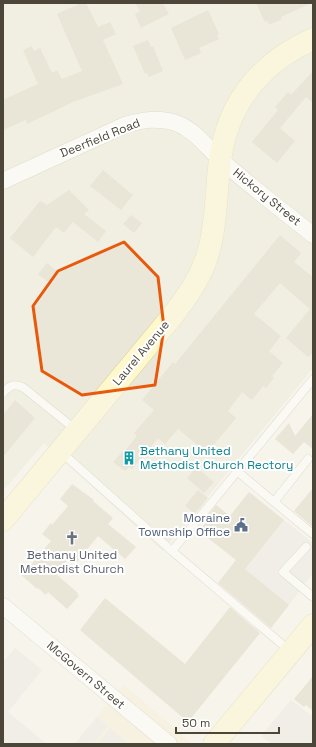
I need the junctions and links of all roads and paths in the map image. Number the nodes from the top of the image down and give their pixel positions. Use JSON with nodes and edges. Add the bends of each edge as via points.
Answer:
{"nodes":[{"id":1,"x":313,"y":39,"type":"edge"},
{"id":2,"x":220,"y":160,"type":"junction"},
{"id":3,"x":3,"y":181,"type":"edge"},
{"id":4,"x":313,"y":235,"type":"edge"},
{"id":5,"x":313,"y":380,"type":"edge"},
{"id":6,"x":3,"y":393,"type":"edge"},
{"id":7,"x":76,"y":430,"type":"junction"},
{"id":8,"x":60,"y":451,"type":"junction"},
{"id":9,"x":308,"y":459,"type":"dead end"},
{"id":10,"x":237,"y":471,"type":"junction"},
{"id":11,"x":274,"y":502,"type":"junction"},
{"id":12,"x":3,"y":520,"type":"edge"},
{"id":13,"x":313,"y":534,"type":"edge"},
{"id":14,"x":306,"y":547,"type":"dead end"},
{"id":15,"x":172,"y":551,"type":"junction"},
{"id":16,"x":313,"y":597,"type":"edge"},
{"id":17,"x":3,"y":606,"type":"edge"},
{"id":18,"x":313,"y":625,"type":"edge"},
{"id":19,"x":291,"y":651,"type":"junction"},
{"id":20,"x":169,"y":744,"type":"edge"},
{"id":21,"x":214,"y":744,"type":"edge"}],
"edges":[{"from":1,"to":2,"type":"street","via":[[275,61],[249,87],[232,115]]},
{"from":2,"to":3,"type":"street","name":"Deerfield Road","via":[[195,134],[176,123],[156,119],[141,120]]},
{"from":2,"to":4,"type":"street","name":"Hickory Street"},
{"from":2,"to":7,"type":"street","name":"Laurel Avenue","via":[[214,227],[209,251],[191,292]]},
{"from":5,"to":10,"type":"lane"},
{"from":6,"to":7,"type":"lane","via":[[9,386],[24,388]]},
{"from":7,"to":8,"type":"street","name":"Laurel Avenue"},
{"from":8,"to":12,"type":"street","name":"Laurel Avenue"},
{"from":8,"to":15,"type":"lane"},
{"from":9,"to":11,"type":"lane"},
{"from":10,"to":11,"type":"lane"},
{"from":10,"to":15,"type":"lane"},
{"from":11,"to":13,"type":"lane"},
{"from":14,"to":16,"type":"lane","via":[[283,572]]},
{"from":15,"to":19,"type":"lane"},
{"from":17,"to":20,"type":"street","name":"McGovern Street"},
{"from":18,"to":19,"type":"street"},
{"from":19,"to":21,"type":"street"}]}
